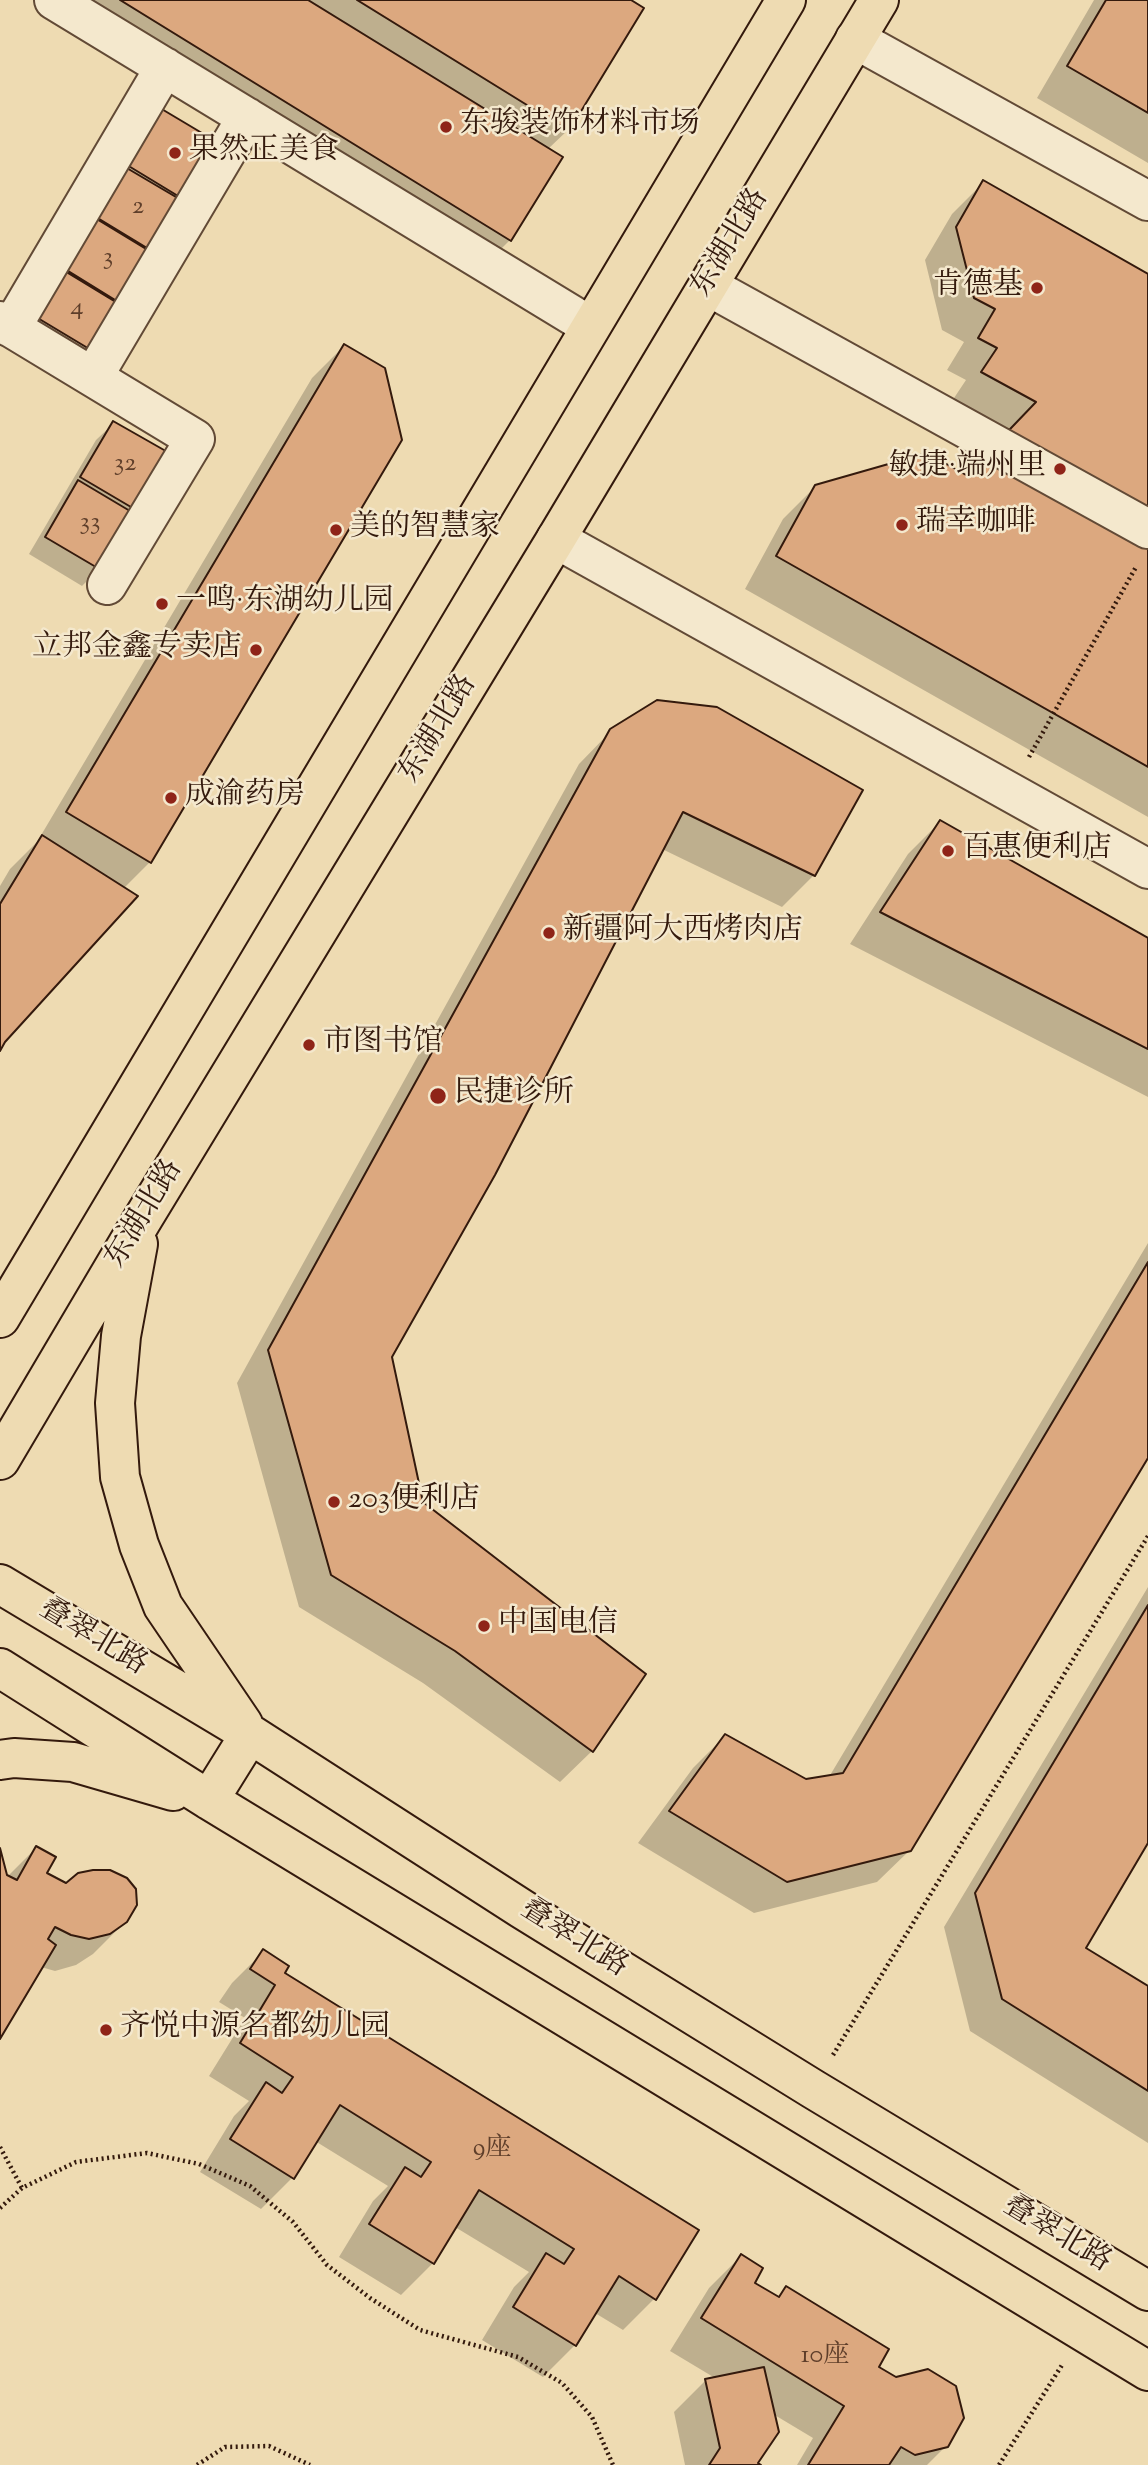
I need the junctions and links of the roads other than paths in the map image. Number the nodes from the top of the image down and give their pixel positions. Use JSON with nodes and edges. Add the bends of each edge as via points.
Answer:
{"nodes":[{"id":1,"x":54,"y":0,"type":"edge"},
{"id":2,"x":786,"y":0,"type":"edge"},
{"id":3,"x":879,"y":0,"type":"edge"},
{"id":4,"x":855,"y":38,"type":"junction"},
{"id":5,"x":165,"y":67,"type":"junction"},
{"id":6,"x":247,"y":117,"type":"junction"},
{"id":7,"x":1148,"y":201,"type":"edge"},
{"id":8,"x":708,"y":286,"type":"junction"},
{"id":9,"x":6,"y":325,"type":"edge"},
{"id":10,"x":590,"y":326,"type":"junction"},
{"id":11,"x":93,"y":377,"type":"junction"},
{"id":12,"x":556,"y":539,"type":"junction"},
{"id":13,"x":1145,"y":543,"type":"edge"},
{"id":14,"x":107,"y":585,"type":"dead end"},
{"id":15,"x":1148,"y":869,"type":"edge"},
{"id":16,"x":142,"y":1220,"type":"junction"},
{"id":17,"x":0,"y":1318,"type":"edge"},
{"id":18,"x":0,"y":1460,"type":"edge"},
{"id":19,"x":0,"y":1584,"type":"edge"},
{"id":20,"x":0,"y":1668,"type":"edge"},
{"id":21,"x":250,"y":1734,"type":"junction"},
{"id":22,"x":0,"y":1760,"type":"edge"},
{"id":23,"x":209,"y":1800,"type":"junction"},
{"id":24,"x":1148,"y":2291,"type":"edge"},
{"id":25,"x":1148,"y":2371,"type":"edge"}],
"edges":[{"from":1,"to":5,"type":"street"},
{"from":2,"to":10,"type":"main road"},
{"from":3,"to":4,"type":"main road","name":"东湖北路"},
{"from":4,"to":7,"type":"street"},
{"from":4,"to":8,"type":"main road","name":"东湖北路"},
{"from":5,"to":6,"type":"street"},
{"from":5,"to":9,"type":"street"},
{"from":6,"to":10,"type":"street"},
{"from":6,"to":11,"type":"street"},
{"from":8,"to":12,"type":"main road","name":"东湖北路"},
{"from":8,"to":13,"type":"street"},
{"from":9,"to":11,"type":"street"},
{"from":10,"to":17,"type":"main road"},
{"from":11,"to":14,"type":"street","via":[[195,439]]},
{"from":12,"to":15,"type":"street"},
{"from":12,"to":16,"type":"main road","name":"东湖北路"},
{"from":16,"to":18,"type":"main road","name":"东湖北路"},
{"from":16,"to":21,"type":"main road","via":[[121,1336],[115,1403],[120,1477],[163,1606]]},
{"from":19,"to":21,"type":"main road","name":"叠翠北路"},
{"from":20,"to":23,"type":"main road"},
{"from":21,"to":23,"type":"main road"},
{"from":21,"to":24,"type":"main road","name":"叠翠北路","via":[[522,1909]]},
{"from":22,"to":23,"type":"main road","via":[[73,1762]]},
{"from":23,"to":25,"type":"main road"}]}
